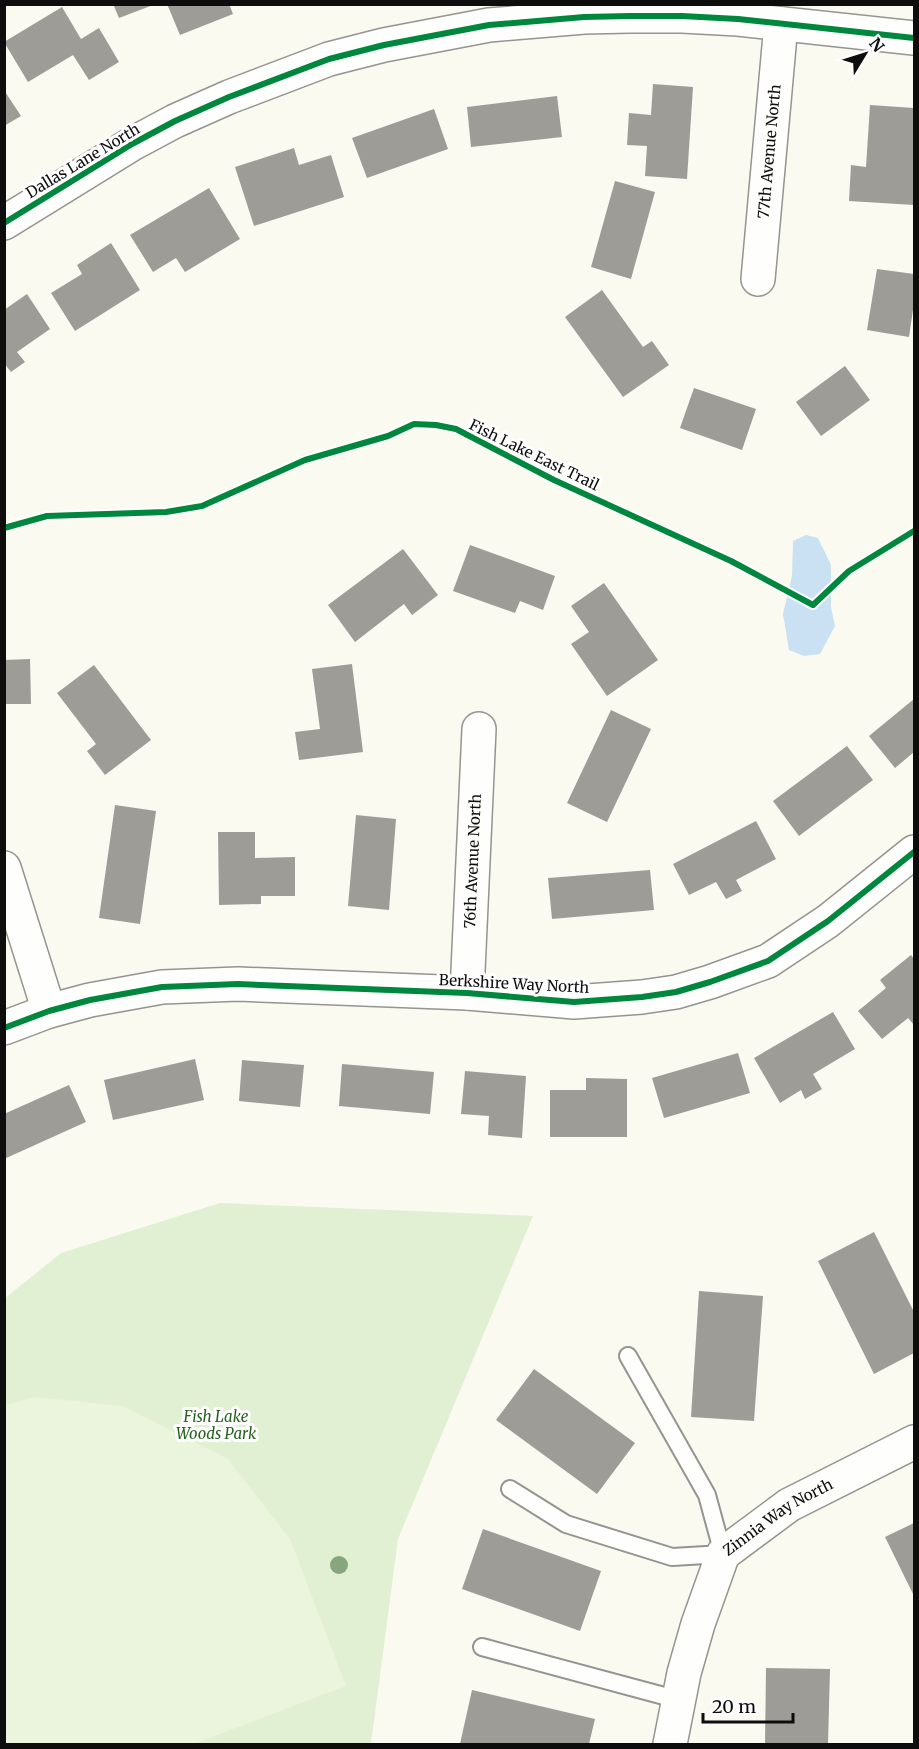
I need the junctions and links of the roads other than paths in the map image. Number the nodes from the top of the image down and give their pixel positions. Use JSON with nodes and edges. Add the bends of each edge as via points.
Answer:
{"nodes":[{"id":1,"x":781,"y":24,"type":"junction"},
{"id":2,"x":915,"y":38,"type":"edge"},
{"id":3,"x":4,"y":223,"type":"edge"},
{"id":4,"x":758,"y":279,"type":"dead end"},
{"id":5,"x":479,"y":729,"type":"dead end"},
{"id":6,"x":915,"y":852,"type":"edge"},
{"id":7,"x":4,"y":868,"type":"edge"},
{"id":8,"x":467,"y":993,"type":"junction"},
{"id":9,"x":49,"y":1011,"type":"junction"},
{"id":10,"x":4,"y":1028,"type":"edge"},
{"id":11,"x":628,"y":1356,"type":"dead end"},
{"id":12,"x":915,"y":1442,"type":"edge"},
{"id":13,"x":510,"y":1489,"type":"dead end"},
{"id":14,"x":723,"y":1554,"type":"junction"},
{"id":15,"x":482,"y":1647,"type":"dead end"},
{"id":16,"x":679,"y":1700,"type":"junction"},
{"id":17,"x":670,"y":1744,"type":"edge"}],
"edges":[{"from":1,"to":2,"type":"street","name":"Dallas Lane North"},
{"from":1,"to":3,"type":"street","name":"Dallas Lane North","via":[[682,16],[584,17],[489,25],[329,59],[175,121]]},
{"from":1,"to":4,"type":"street","name":"77th Avenue North"},
{"from":5,"to":8,"type":"street","name":"76th Avenue North"},
{"from":6,"to":8,"type":"street","name":"Berkshire Way North","via":[[828,921],[768,960],[710,982],[642,997],[574,1002]]},
{"from":7,"to":9,"type":"street"},
{"from":8,"to":9,"type":"street","name":"Berkshire Way North","via":[[238,984],[162,987]]},
{"from":9,"to":10,"type":"street","name":"Berkshire Way North"},
{"from":11,"to":14,"type":"lane","via":[[707,1495]]},
{"from":12,"to":14,"type":"street","name":"Zinnia Way North","via":[[789,1505]]},
{"from":13,"to":14,"type":"lane","via":[[566,1524],[672,1557]]},
{"from":14,"to":16,"type":"street","name":"Zinnia Way North","via":[[698,1624]]},
{"from":15,"to":16,"type":"lane"},
{"from":16,"to":17,"type":"street","name":"Zinnia Way North"}]}
